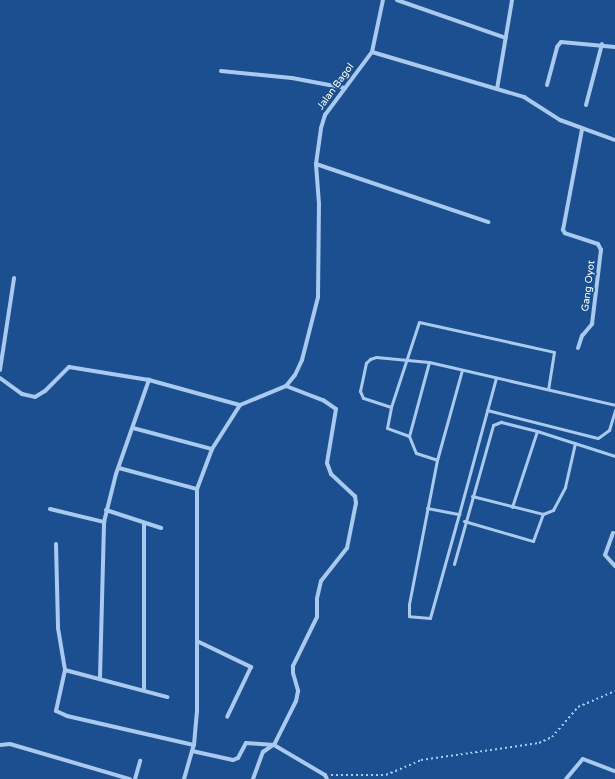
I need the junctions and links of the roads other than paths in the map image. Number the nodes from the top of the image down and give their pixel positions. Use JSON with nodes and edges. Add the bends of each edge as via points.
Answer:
{"nodes":[{"id":1,"x":383,"y":0,"type":"edge"},
{"id":2,"x":397,"y":0,"type":"edge"},
{"id":3,"x":512,"y":0,"type":"edge"},
{"id":4,"x":506,"y":38,"type":"junction"},
{"id":5,"x":602,"y":44,"type":"junction"},
{"id":6,"x":615,"y":47,"type":"edge"},
{"id":7,"x":372,"y":52,"type":"junction"},
{"id":8,"x":220,"y":71,"type":"dead end"},
{"id":9,"x":547,"y":85,"type":"dead end"},
{"id":10,"x":345,"y":88,"type":"junction"},
{"id":11,"x":497,"y":89,"type":"junction"},
{"id":12,"x":586,"y":105,"type":"dead end"},
{"id":13,"x":582,"y":129,"type":"junction"},
{"id":14,"x":615,"y":140,"type":"edge"},
{"id":15,"x":316,"y":164,"type":"junction"},
{"id":16,"x":488,"y":222,"type":"dead end"},
{"id":17,"x":14,"y":278,"type":"dead end"},
{"id":18,"x":578,"y":348,"type":"dead end"},
{"id":19,"x":408,"y":359,"type":"junction"},
{"id":20,"x":429,"y":362,"type":"junction"},
{"id":21,"x":0,"y":370,"type":"edge"},
{"id":22,"x":462,"y":370,"type":"junction"},
{"id":23,"x":0,"y":378,"type":"edge"},
{"id":24,"x":496,"y":378,"type":"junction"},
{"id":25,"x":150,"y":380,"type":"junction"},
{"id":26,"x":286,"y":386,"type":"junction"},
{"id":27,"x":548,"y":389,"type":"junction"},
{"id":28,"x":240,"y":405,"type":"junction"},
{"id":29,"x":615,"y":405,"type":"edge"},
{"id":30,"x":391,"y":407,"type":"junction"},
{"id":31,"x":487,"y":410,"type":"junction"},
{"id":32,"x":615,"y":410,"type":"edge"},
{"id":33,"x":133,"y":428,"type":"junction"},
{"id":34,"x":537,"y":431,"type":"junction"},
{"id":35,"x":409,"y":436,"type":"junction"},
{"id":36,"x":575,"y":444,"type":"junction"},
{"id":37,"x":212,"y":449,"type":"junction"},
{"id":38,"x":615,"y":456,"type":"edge"},
{"id":39,"x":437,"y":460,"type":"junction"},
{"id":40,"x":119,"y":468,"type":"junction"},
{"id":41,"x":197,"y":489,"type":"junction"},
{"id":42,"x":472,"y":496,"type":"junction"},
{"id":43,"x":512,"y":507,"type":"junction"},
{"id":44,"x":427,"y":508,"type":"junction"},
{"id":45,"x":50,"y":509,"type":"dead end"},
{"id":46,"x":106,"y":510,"type":"junction"},
{"id":47,"x":460,"y":514,"type":"junction"},
{"id":48,"x":543,"y":514,"type":"junction"},
{"id":49,"x":464,"y":521,"type":"junction"},
{"id":50,"x":104,"y":522,"type":"junction"},
{"id":51,"x":144,"y":524,"type":"junction"},
{"id":52,"x":161,"y":528,"type":"dead end"},
{"id":53,"x":613,"y":533,"type":"dead end"},
{"id":54,"x":56,"y":544,"type":"dead end"},
{"id":55,"x":454,"y":564,"type":"dead end"},
{"id":56,"x":615,"y":566,"type":"edge"},
{"id":57,"x":199,"y":642,"type":"junction"},
{"id":58,"x":65,"y":670,"type":"junction"},
{"id":59,"x":100,"y":677,"type":"junction"},
{"id":60,"x":144,"y":689,"type":"junction"},
{"id":61,"x":167,"y":697,"type":"dead end"},
{"id":62,"x":227,"y":717,"type":"dead end"},
{"id":63,"x":0,"y":745,"type":"edge"},
{"id":64,"x":194,"y":745,"type":"junction"},
{"id":65,"x":274,"y":745,"type":"junction"},
{"id":66,"x":192,"y":751,"type":"junction"},
{"id":67,"x":140,"y":761,"type":"dead end"},
{"id":68,"x":615,"y":772,"type":"edge"},
{"id":69,"x":326,"y":777,"type":"edge"},
{"id":70,"x":130,"y":779,"type":"edge"},
{"id":71,"x":136,"y":779,"type":"edge"},
{"id":72,"x":184,"y":779,"type":"edge"},
{"id":73,"x":253,"y":779,"type":"edge"},
{"id":74,"x":566,"y":779,"type":"edge"}],
"edges":[{"from":1,"to":7,"type":"street"},
{"from":2,"to":4,"type":"street"},
{"from":3,"to":4,"type":"street"},
{"from":4,"to":11,"type":"street"},
{"from":5,"to":6,"type":"street"},
{"from":5,"to":9,"type":"street","via":[[558,44]]},
{"from":5,"to":12,"type":"street"},
{"from":7,"to":10,"type":"street","name":"Jalan Bagol"},
{"from":7,"to":11,"type":"street"},
{"from":8,"to":10,"type":"street","via":[[292,78]]},
{"from":10,"to":15,"type":"street","name":"Jalan Bagol","via":[[325,115]]},
{"from":11,"to":13,"type":"street","via":[[530,99],[554,117]]},
{"from":13,"to":14,"type":"street"},
{"from":13,"to":18,"type":"street","name":"Gang Oyot","via":[[563,230],[565,233],[598,244],[601,250],[592,324],[582,336]]},
{"from":15,"to":16,"type":"street"},
{"from":15,"to":26,"type":"street","name":"Jalan Bagol","via":[[319,204],[318,298],[302,360]]},
{"from":17,"to":21,"type":"street"},
{"from":19,"to":20,"type":"lane"},
{"from":19,"to":27,"type":"lane","via":[[417,324],[423,322],[554,352]]},
{"from":19,"to":30,"type":"lane"},
{"from":19,"to":30,"type":"lane","via":[[376,357],[366,363],[360,391],[363,398]]},
{"from":20,"to":22,"type":"lane"},
{"from":20,"to":35,"type":"lane"},
{"from":22,"to":24,"type":"lane"},
{"from":22,"to":39,"type":"lane"},
{"from":23,"to":25,"type":"street","via":[[22,394],[35,397],[45,391],[69,367]]},
{"from":24,"to":27,"type":"lane"},
{"from":24,"to":31,"type":"lane"},
{"from":25,"to":28,"type":"street"},
{"from":25,"to":33,"type":"street"},
{"from":26,"to":28,"type":"street"},
{"from":26,"to":65,"type":"street","via":[[323,400],[336,409],[327,463],[331,474],[355,496],[356,509],[346,548],[321,581],[317,617],[293,666],[298,691],[296,701]]},
{"from":27,"to":29,"type":"lane"},
{"from":28,"to":37,"type":"street"},
{"from":30,"to":35,"type":"lane","via":[[387,428]]},
{"from":31,"to":32,"type":"lane","via":[[598,438],[609,430]]},
{"from":31,"to":47,"type":"lane"},
{"from":33,"to":37,"type":"street"},
{"from":33,"to":40,"type":"street"},
{"from":34,"to":36,"type":"lane"},
{"from":34,"to":42,"type":"lane","via":[[501,422],[493,425]]},
{"from":34,"to":43,"type":"lane"},
{"from":35,"to":39,"type":"lane","via":[[416,453]]},
{"from":36,"to":38,"type":"lane"},
{"from":36,"to":48,"type":"lane","via":[[565,487],[553,510]]},
{"from":37,"to":41,"type":"street"},
{"from":39,"to":44,"type":"lane"},
{"from":40,"to":41,"type":"street"},
{"from":40,"to":46,"type":"street"},
{"from":41,"to":57,"type":"street"},
{"from":42,"to":43,"type":"lane"},
{"from":42,"to":49,"type":"lane"},
{"from":43,"to":48,"type":"lane"},
{"from":44,"to":47,"type":"lane"},
{"from":44,"to":47,"type":"lane","via":[[408,612],[410,616],[424,619],[430,618],[433,611]]},
{"from":45,"to":50,"type":"street"},
{"from":46,"to":50,"type":"street"},
{"from":46,"to":51,"type":"street"},
{"from":48,"to":49,"type":"lane","via":[[533,541]]},
{"from":49,"to":55,"type":"lane"},
{"from":50,"to":59,"type":"street"},
{"from":51,"to":52,"type":"street"},
{"from":51,"to":60,"type":"street"},
{"from":53,"to":56,"type":"street","via":[[605,555]]},
{"from":54,"to":58,"type":"street","via":[[58,628]]},
{"from":57,"to":62,"type":"street","via":[[251,667]]},
{"from":57,"to":64,"type":"street"},
{"from":58,"to":59,"type":"street"},
{"from":58,"to":64,"type":"street","via":[[56,708],[58,713]]},
{"from":59,"to":60,"type":"street"},
{"from":60,"to":61,"type":"street"},
{"from":63,"to":70,"type":"street","via":[[10,744]]},
{"from":64,"to":66,"type":"street"},
{"from":65,"to":66,"type":"street","via":[[246,743],[238,758],[233,760]]},
{"from":65,"to":69,"type":"street"},
{"from":65,"to":73,"type":"street","via":[[263,752]]},
{"from":66,"to":72,"type":"street"},
{"from":67,"to":71,"type":"street"},
{"from":68,"to":74,"type":"street","via":[[583,759]]}]}
